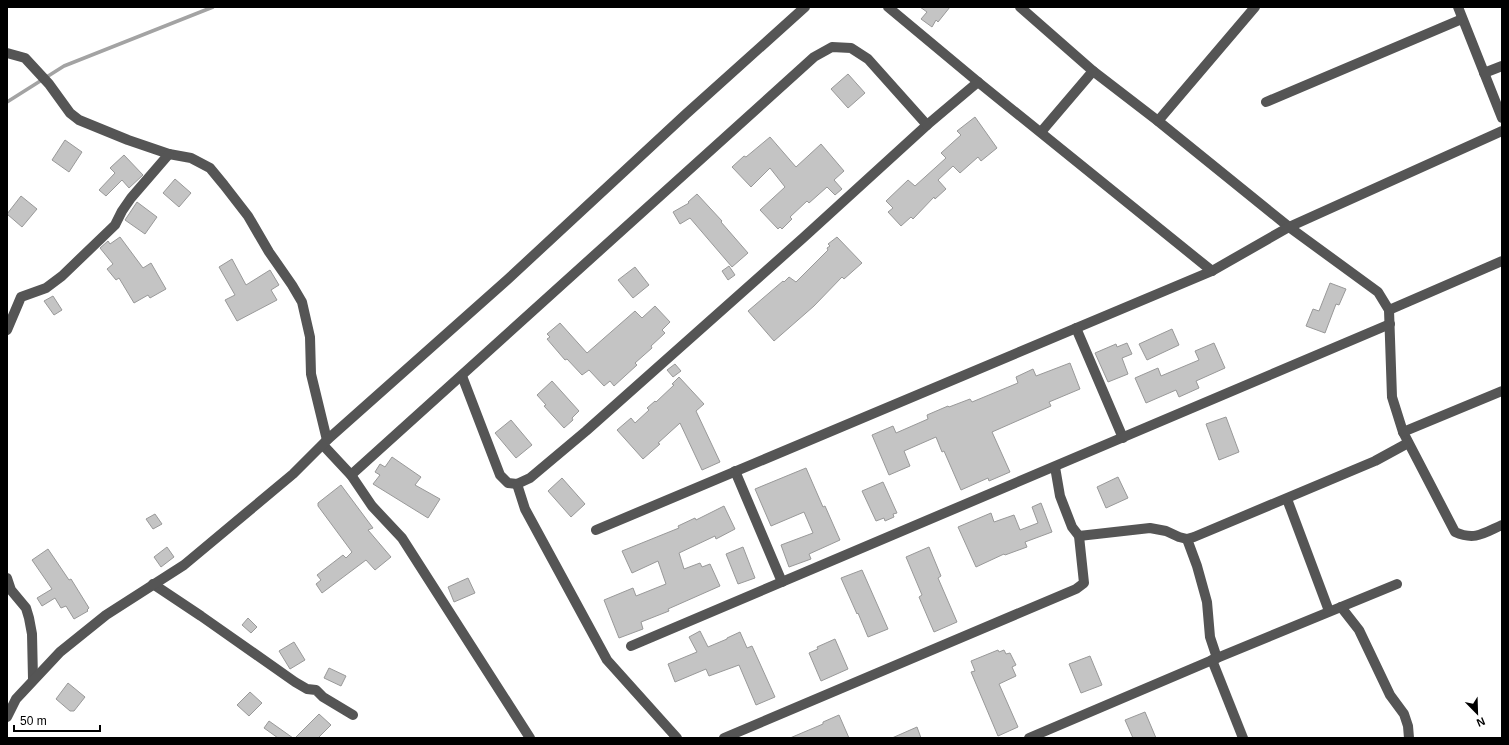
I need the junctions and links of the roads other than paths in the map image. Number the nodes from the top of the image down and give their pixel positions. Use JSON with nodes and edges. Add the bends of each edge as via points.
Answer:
{"nodes":[{"id":1,"x":805,"y":7,"type":"edge"},
{"id":2,"x":888,"y":7,"type":"edge"},
{"id":3,"x":1020,"y":7,"type":"edge"},
{"id":4,"x":1255,"y":7,"type":"edge"},
{"id":5,"x":1458,"y":7,"type":"edge"},
{"id":6,"x":1462,"y":18,"type":"junction"},
{"id":7,"x":7,"y":53,"type":"edge"},
{"id":8,"x":1502,"y":66,"type":"edge"},
{"id":9,"x":1093,"y":71,"type":"junction"},
{"id":10,"x":1484,"y":73,"type":"junction"},
{"id":11,"x":978,"y":82,"type":"junction"},
{"id":12,"x":1266,"y":102,"type":"dead end"},
{"id":13,"x":1502,"y":118,"type":"edge"},
{"id":14,"x":1158,"y":121,"type":"junction"},
{"id":15,"x":927,"y":125,"type":"junction"},
{"id":16,"x":1502,"y":131,"type":"edge"},
{"id":17,"x":1041,"y":132,"type":"junction"},
{"id":18,"x":169,"y":154,"type":"junction"},
{"id":19,"x":1289,"y":227,"type":"junction"},
{"id":20,"x":1502,"y":261,"type":"edge"},
{"id":21,"x":1212,"y":271,"type":"junction"},
{"id":22,"x":1389,"y":310,"type":"junction"},
{"id":23,"x":1390,"y":324,"type":"junction"},
{"id":24,"x":1076,"y":328,"type":"junction"},
{"id":25,"x":7,"y":330,"type":"edge"},
{"id":26,"x":462,"y":376,"type":"junction"},
{"id":27,"x":1502,"y":391,"type":"edge"},
{"id":28,"x":1403,"y":432,"type":"junction"},
{"id":29,"x":1122,"y":438,"type":"junction"},
{"id":30,"x":325,"y":442,"type":"junction"},
{"id":31,"x":1408,"y":443,"type":"junction"},
{"id":32,"x":1055,"y":467,"type":"junction"},
{"id":33,"x":735,"y":472,"type":"junction"},
{"id":34,"x":351,"y":475,"type":"junction"},
{"id":35,"x":517,"y":484,"type":"junction"},
{"id":36,"x":1286,"y":499,"type":"junction"},
{"id":37,"x":1502,"y":525,"type":"edge"},
{"id":38,"x":596,"y":530,"type":"dead end"},
{"id":39,"x":1079,"y":536,"type":"junction"},
{"id":40,"x":1187,"y":539,"type":"junction"},
{"id":41,"x":7,"y":578,"type":"edge"},
{"id":42,"x":782,"y":582,"type":"junction"},
{"id":43,"x":152,"y":584,"type":"junction"},
{"id":44,"x":1397,"y":584,"type":"dead end"},
{"id":45,"x":1341,"y":607,"type":"junction"},
{"id":46,"x":1329,"y":611,"type":"junction"},
{"id":47,"x":631,"y":646,"type":"dead end"},
{"id":48,"x":1215,"y":659,"type":"junction"},
{"id":49,"x":34,"y":679,"type":"junction"},
{"id":50,"x":353,"y":715,"type":"dead end"},
{"id":51,"x":7,"y":717,"type":"edge"},
{"id":52,"x":530,"y":738,"type":"edge"},
{"id":53,"x":677,"y":738,"type":"edge"},
{"id":54,"x":724,"y":738,"type":"edge"},
{"id":55,"x":1029,"y":738,"type":"edge"},
{"id":56,"x":1243,"y":738,"type":"edge"},
{"id":57,"x":1409,"y":738,"type":"edge"}],
"edges":[{"from":1,"to":30,"type":"street","via":[[507,280]]},
{"from":2,"to":11,"type":"street"},
{"from":3,"to":9,"type":"street"},
{"from":4,"to":14,"type":"street"},
{"from":5,"to":6,"type":"street"},
{"from":6,"to":10,"type":"street"},
{"from":6,"to":12,"type":"street"},
{"from":7,"to":18,"type":"street","via":[[25,58],[49,84],[70,113],[79,120]]},
{"from":8,"to":10,"type":"street"},
{"from":9,"to":14,"type":"street"},
{"from":9,"to":17,"type":"street"},
{"from":10,"to":13,"type":"street"},
{"from":11,"to":15,"type":"street"},
{"from":11,"to":17,"type":"street"},
{"from":14,"to":19,"type":"street"},
{"from":15,"to":26,"type":"street","via":[[868,59],[851,48],[832,47],[814,57]]},
{"from":15,"to":35,"type":"street","via":[[586,431],[530,478]]},
{"from":16,"to":19,"type":"street"},
{"from":17,"to":21,"type":"street"},
{"from":18,"to":25,"type":"street","via":[[131,198],[115,225],[62,276],[46,288],[21,297]]},
{"from":18,"to":30,"type":"street","via":[[192,158],[210,168],[248,216],[302,302],[310,337],[311,374]]},
{"from":19,"to":21,"type":"street"},
{"from":19,"to":22,"type":"street","via":[[1378,292]]},
{"from":20,"to":22,"type":"street"},
{"from":21,"to":24,"type":"street"},
{"from":22,"to":23,"type":"street"},
{"from":23,"to":28,"type":"street","via":[[1392,397]]},
{"from":23,"to":29,"type":"street"},
{"from":24,"to":29,"type":"street"},
{"from":24,"to":33,"type":"street"},
{"from":26,"to":34,"type":"street"},
{"from":26,"to":35,"type":"street","via":[[500,475],[508,483]]},
{"from":27,"to":28,"type":"street"},
{"from":28,"to":31,"type":"street"},
{"from":29,"to":32,"type":"street"},
{"from":30,"to":34,"type":"street"},
{"from":30,"to":43,"type":"street","via":[[292,474],[201,551]]},
{"from":31,"to":36,"type":"street","via":[[1382,458]]},
{"from":31,"to":37,"type":"street","via":[[1455,532],[1465,537],[1475,536]]},
{"from":32,"to":39,"type":"street","via":[[1060,496],[1072,527]]},
{"from":32,"to":42,"type":"street"},
{"from":33,"to":38,"type":"street"},
{"from":33,"to":42,"type":"street"},
{"from":34,"to":52,"type":"street","via":[[372,506],[402,538]]},
{"from":35,"to":53,"type":"street","via":[[525,509],[607,660]]},
{"from":36,"to":40,"type":"street"},
{"from":36,"to":46,"type":"street"},
{"from":39,"to":40,"type":"street","via":[[1150,528]]},
{"from":39,"to":54,"type":"street","via":[[1084,583],[1076,589]]},
{"from":40,"to":48,"type":"street","via":[[1207,602]]},
{"from":41,"to":49,"type":"street","via":[[11,590],[26,608],[29,618]]},
{"from":42,"to":47,"type":"street"},
{"from":43,"to":49,"type":"street","via":[[100,619],[60,652]]},
{"from":43,"to":50,"type":"street","via":[[295,682],[307,689],[316,690]]},
{"from":44,"to":45,"type":"street"},
{"from":45,"to":46,"type":"street"},
{"from":45,"to":57,"type":"street","via":[[1359,630],[1390,695],[1404,714]]},
{"from":46,"to":48,"type":"street"},
{"from":48,"to":55,"type":"street"},
{"from":48,"to":56,"type":"street"},
{"from":49,"to":51,"type":"street","via":[[16,699]]}]}
